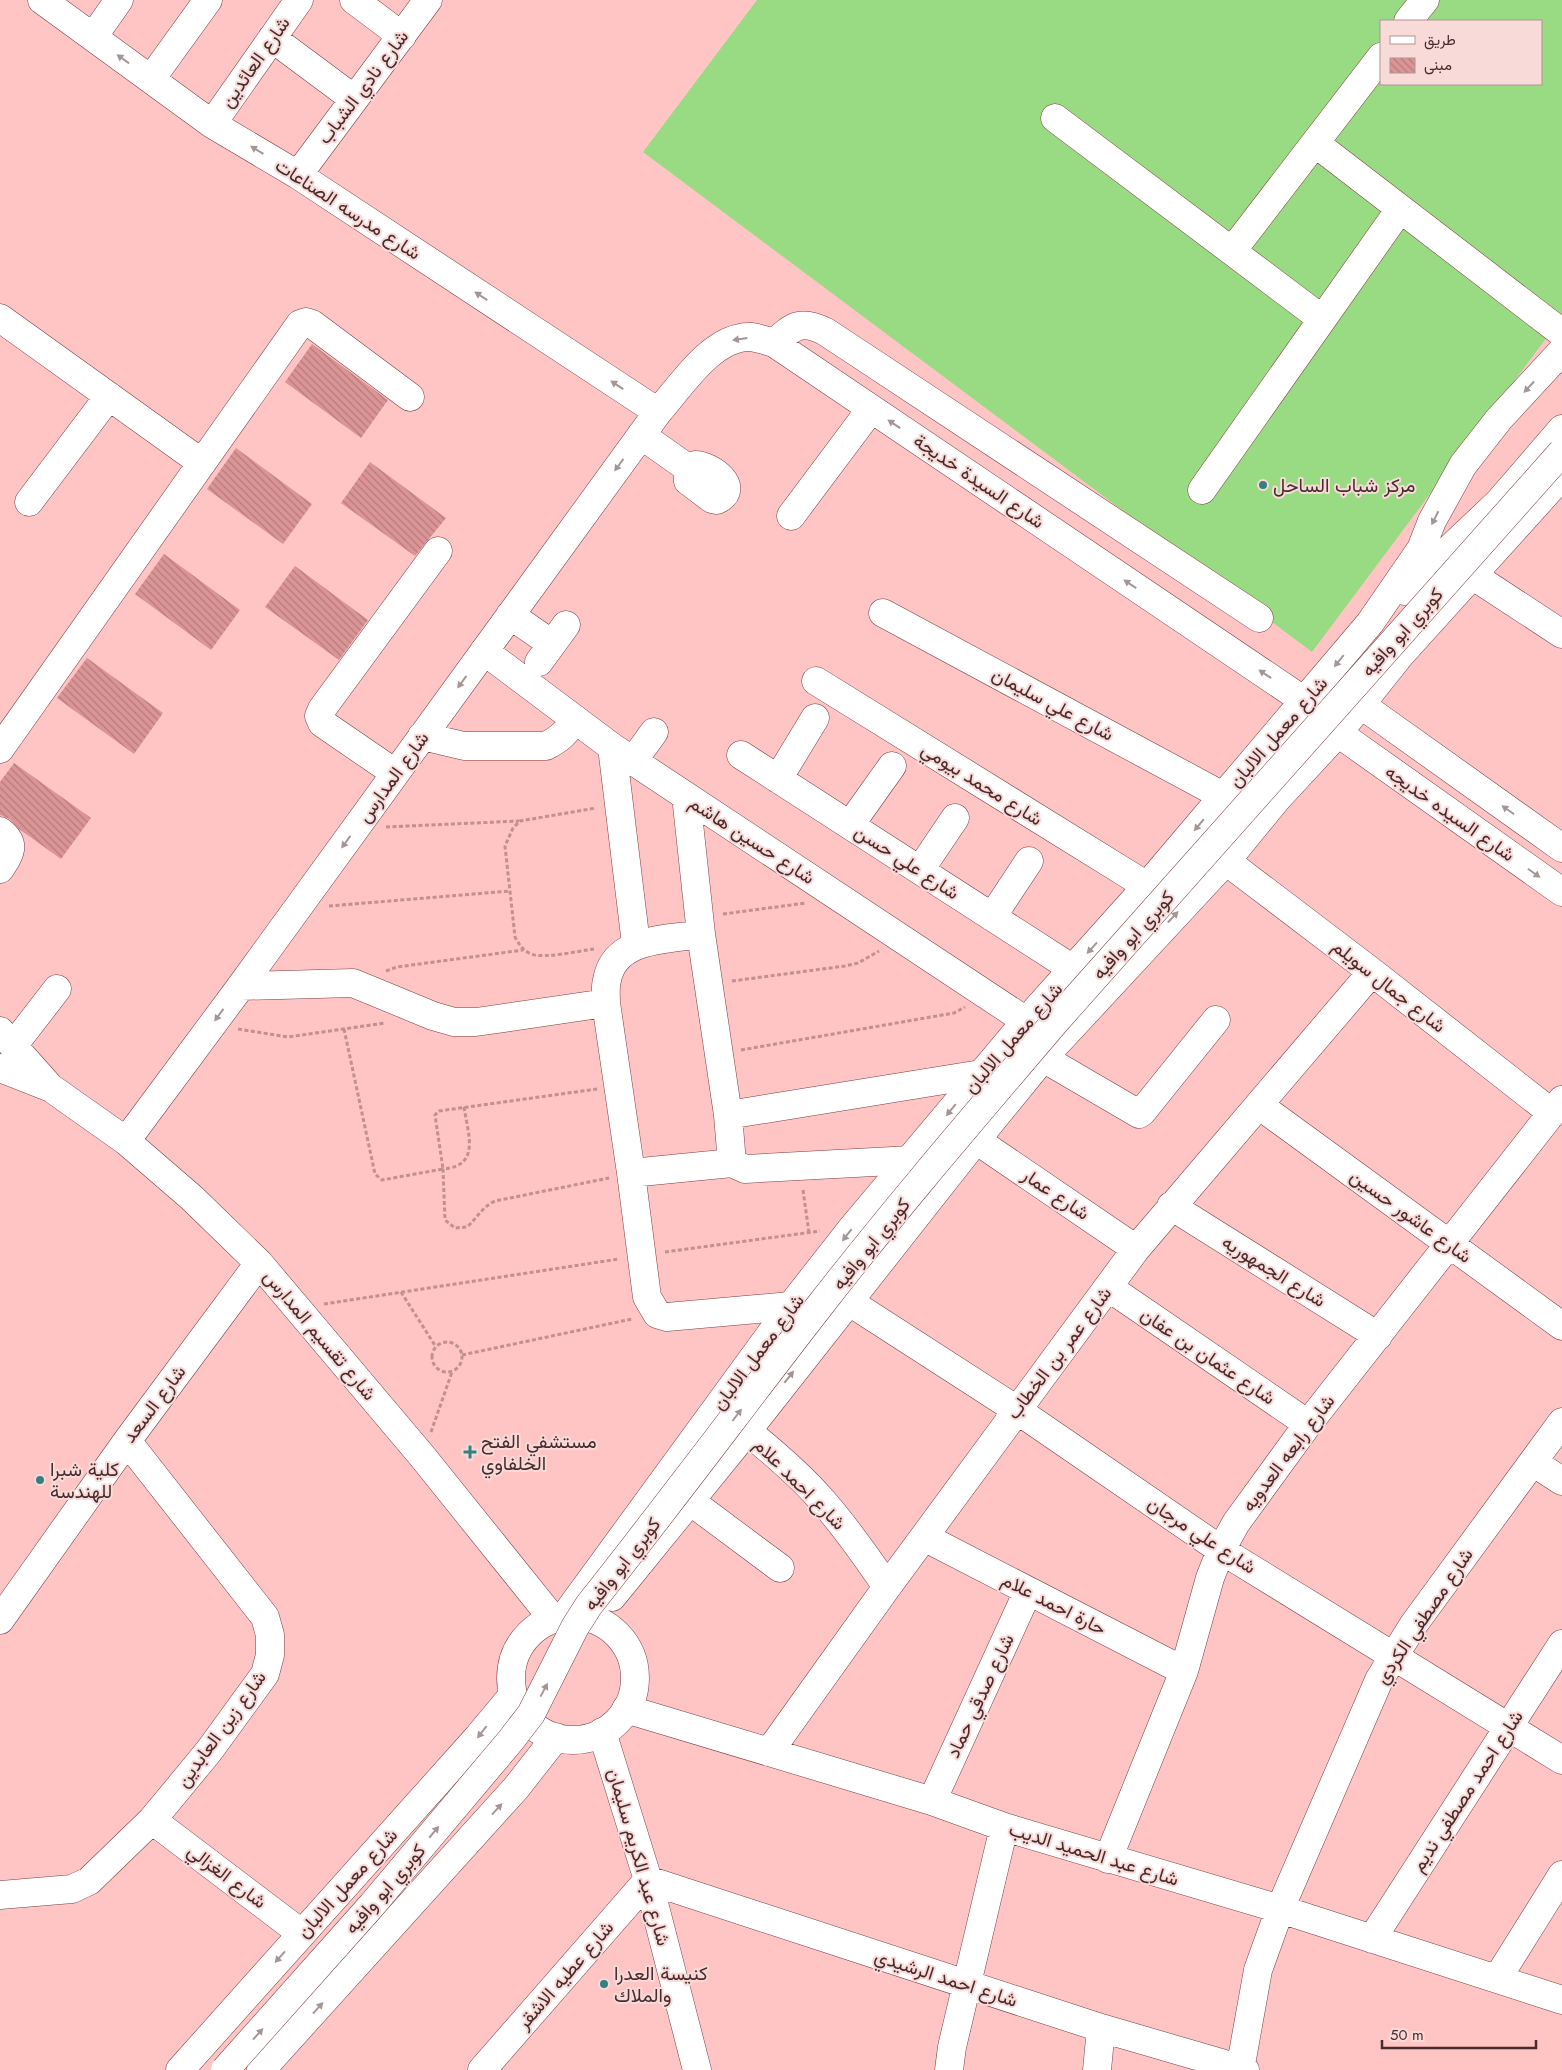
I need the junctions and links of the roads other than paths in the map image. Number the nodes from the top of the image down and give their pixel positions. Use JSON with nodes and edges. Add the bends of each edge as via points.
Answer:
{"nodes":[{"id":1,"x":42,"y":0,"type":"edge"},
{"id":2,"x":119,"y":0,"type":"edge"},
{"id":3,"x":208,"y":0,"type":"edge"},
{"id":4,"x":298,"y":0,"type":"edge"},
{"id":5,"x":354,"y":0,"type":"edge"},
{"id":6,"x":428,"y":0,"type":"edge"},
{"id":7,"x":1424,"y":0,"type":"edge"},
{"id":8,"x":1409,"y":20,"type":"edge"},
{"id":9,"x":402,"y":36,"type":"junction"},
{"id":10,"x":93,"y":37,"type":"junction"},
{"id":11,"x":272,"y":38,"type":"junction"},
{"id":12,"x":1380,"y":58,"type":"edge"},
{"id":13,"x":152,"y":80,"type":"junction"},
{"id":14,"x":354,"y":99,"type":"junction"},
{"id":15,"x":1055,"y":118,"type":"dead end"},
{"id":16,"x":212,"y":124,"type":"junction"},
{"id":17,"x":1315,"y":143,"type":"junction"},
{"id":18,"x":298,"y":175,"type":"junction"},
{"id":19,"x":1400,"y":209,"type":"junction"},
{"id":20,"x":1232,"y":251,"type":"junction"},
{"id":21,"x":0,"y":318,"type":"edge"},
{"id":22,"x":1322,"y":319,"type":"junction"},
{"id":23,"x":1562,"y":333,"type":"edge"},
{"id":24,"x":774,"y":343,"type":"junction"},
{"id":25,"x":1562,"y":351,"type":"edge"},
{"id":26,"x":109,"y":396,"type":"junction"},
{"id":27,"x":410,"y":397,"type":"dead end"},
{"id":28,"x":871,"y":409,"type":"junction"},
{"id":29,"x":658,"y":412,"type":"junction"},
{"id":30,"x":1562,"y":429,"type":"edge"},
{"id":31,"x":641,"y":435,"type":"junction"},
{"id":32,"x":1562,"y":452,"type":"edge"},
{"id":33,"x":202,"y":463,"type":"junction"},
{"id":34,"x":689,"y":468,"type":"dead end"},
{"id":35,"x":1562,"y":470,"type":"edge"},
{"id":36,"x":1562,"y":476,"type":"edge"},
{"id":37,"x":1202,"y":490,"type":"dead end"},
{"id":38,"x":29,"y":502,"type":"dead end"},
{"id":39,"x":791,"y":516,"type":"dead end"},
{"id":40,"x":438,"y":551,"type":"dead end"},
{"id":41,"x":1490,"y":555,"type":"junction"},
{"id":42,"x":1472,"y":574,"type":"junction"},
{"id":43,"x":883,"y":613,"type":"dead end"},
{"id":44,"x":510,"y":615,"type":"junction"},
{"id":45,"x":1259,"y":618,"type":"dead end"},
{"id":46,"x":1370,"y":623,"type":"junction"},
{"id":47,"x":1562,"y":634,"type":"edge"},
{"id":48,"x":552,"y":643,"type":"dead end"},
{"id":49,"x":484,"y":651,"type":"junction"},
{"id":50,"x":816,"y":681,"type":"dead end"},
{"id":51,"x":1306,"y":702,"type":"junction"},
{"id":52,"x":1360,"y":704,"type":"junction"},
{"id":53,"x":815,"y":718,"type":"dead end"},
{"id":54,"x":575,"y":719,"type":"junction"},
{"id":55,"x":654,"y":732,"type":"dead end"},
{"id":56,"x":1338,"y":733,"type":"junction"},
{"id":57,"x":422,"y":736,"type":"junction"},
{"id":58,"x":0,"y":749,"type":"edge"},
{"id":59,"x":623,"y":754,"type":"junction"},
{"id":60,"x":741,"y":754,"type":"dead end"},
{"id":61,"x":892,"y":766,"type":"dead end"},
{"id":62,"x":395,"y":773,"type":"junction"},
{"id":63,"x":1243,"y":776,"type":"junction"},
{"id":64,"x":778,"y":779,"type":"junction"},
{"id":65,"x":686,"y":796,"type":"junction"},
{"id":66,"x":1223,"y":796,"type":"junction"},
{"id":67,"x":1276,"y":800,"type":"junction"},
{"id":68,"x":955,"y":818,"type":"dead end"},
{"id":69,"x":850,"y":825,"type":"junction"},
{"id":70,"x":0,"y":831,"type":"edge"},
{"id":71,"x":1562,"y":848,"type":"edge"},
{"id":72,"x":1029,"y":861,"type":"dead end"},
{"id":73,"x":1226,"y":861,"type":"junction"},
{"id":74,"x":0,"y":869,"type":"edge"},
{"id":75,"x":920,"y":870,"type":"junction"},
{"id":76,"x":1147,"y":886,"type":"junction"},
{"id":77,"x":1562,"y":892,"type":"edge"},
{"id":78,"x":992,"y":917,"type":"junction"},
{"id":79,"x":700,"y":926,"type":"junction"},
{"id":80,"x":636,"y":944,"type":"junction"},
{"id":81,"x":1073,"y":969,"type":"junction"},
{"id":82,"x":1372,"y":972,"type":"junction"},
{"id":83,"x":240,"y":986,"type":"junction"},
{"id":84,"x":57,"y":989,"type":"dead end"},
{"id":85,"x":606,"y":1003,"type":"junction"},
{"id":86,"x":1216,"y":1020,"type":"dead end"},
{"id":87,"x":1026,"y":1021,"type":"junction"},
{"id":88,"x":3,"y":1042,"type":"edge"},
{"id":89,"x":1043,"y":1058,"type":"junction"},
{"id":90,"x":981,"y":1074,"type":"junction"},
{"id":91,"x":1260,"y":1106,"type":"junction"},
{"id":92,"x":1557,"y":1107,"type":"edge"},
{"id":93,"x":728,"y":1116,"type":"junction"},
{"id":94,"x":976,"y":1140,"type":"junction"},
{"id":95,"x":126,"y":1141,"type":"junction"},
{"id":96,"x":910,"y":1160,"type":"junction"},
{"id":97,"x":732,"y":1163,"type":"junction"},
{"id":98,"x":631,"y":1173,"type":"junction"},
{"id":99,"x":1171,"y":1206,"type":"junction"},
{"id":100,"x":1450,"y":1244,"type":"junction"},
{"id":101,"x":1136,"y":1249,"type":"junction"},
{"id":102,"x":259,"y":1263,"type":"junction"},
{"id":103,"x":1108,"y":1287,"type":"junction"},
{"id":104,"x":848,"y":1301,"type":"junction"},
{"id":105,"x":791,"y":1306,"type":"junction"},
{"id":106,"x":1562,"y":1326,"type":"edge"},
{"id":107,"x":1378,"y":1336,"type":"junction"},
{"id":108,"x":1017,"y":1410,"type":"junction"},
{"id":109,"x":1562,"y":1422,"type":"edge"},
{"id":110,"x":1308,"y":1424,"type":"junction"},
{"id":111,"x":747,"y":1431,"type":"junction"},
{"id":112,"x":126,"y":1441,"type":"junction"},
{"id":113,"x":1534,"y":1463,"type":"junction"},
{"id":114,"x":1562,"y":1481,"type":"edge"},
{"id":115,"x":690,"y":1501,"type":"junction"},
{"id":116,"x":924,"y":1537,"type":"junction"},
{"id":117,"x":1221,"y":1550,"type":"junction"},
{"id":118,"x":780,"y":1568,"type":"dead end"},
{"id":119,"x":887,"y":1587,"type":"junction"},
{"id":120,"x":1028,"y":1591,"type":"junction"},
{"id":121,"x":559,"y":1618,"type":"junction"},
{"id":122,"x":0,"y":1620,"type":"edge"},
{"id":123,"x":594,"y":1620,"type":"junction"},
{"id":124,"x":1562,"y":1644,"type":"edge"},
{"id":125,"x":1393,"y":1656,"type":"junction"},
{"id":126,"x":1184,"y":1671,"type":"junction"},
{"id":127,"x":514,"y":1695,"type":"junction"},
{"id":128,"x":626,"y":1709,"type":"junction"},
{"id":129,"x":1509,"y":1725,"type":"junction"},
{"id":130,"x":602,"y":1732,"type":"junction"},
{"id":131,"x":556,"y":1738,"type":"junction"},
{"id":132,"x":769,"y":1752,"type":"junction"},
{"id":133,"x":1562,"y":1760,"type":"edge"},
{"id":134,"x":932,"y":1801,"type":"junction"},
{"id":135,"x":152,"y":1820,"type":"junction"},
{"id":136,"x":1004,"y":1827,"type":"junction"},
{"id":137,"x":1108,"y":1859,"type":"junction"},
{"id":138,"x":1562,"y":1875,"type":"edge"},
{"id":139,"x":648,"y":1880,"type":"junction"},
{"id":140,"x":0,"y":1895,"type":"edge"},
{"id":141,"x":1280,"y":1909,"type":"junction"},
{"id":142,"x":301,"y":1933,"type":"junction"},
{"id":143,"x":1372,"y":1939,"type":"junction"},
{"id":144,"x":1497,"y":1979,"type":"junction"},
{"id":145,"x":966,"y":1984,"type":"junction"},
{"id":146,"x":1562,"y":2000,"type":"edge"},
{"id":147,"x":1101,"y":2028,"type":"junction"},
{"id":148,"x":1242,"y":2069,"type":"edge"},
{"id":149,"x":180,"y":2070,"type":"edge"},
{"id":150,"x":225,"y":2070,"type":"edge"},
{"id":151,"x":262,"y":2070,"type":"edge"},
{"id":152,"x":482,"y":2070,"type":"edge"},
{"id":153,"x":697,"y":2070,"type":"edge"},
{"id":154,"x":949,"y":2070,"type":"edge"},
{"id":155,"x":1097,"y":2070,"type":"edge"}],
"edges":[{"from":1,"to":10,"type":"street","name":"شارع مدرسه الصناعات"},
{"from":2,"to":10,"type":"street"},
{"from":3,"to":13,"type":"street"},
{"from":4,"to":11,"type":"street","name":"شارع العائدين"},
{"from":5,"to":9,"type":"street"},
{"from":6,"to":9,"type":"street","name":"شارع نادي الشباب"},
{"from":7,"to":8,"type":"street"},
{"from":9,"to":14,"type":"street","name":"شارع نادي الشباب"},
{"from":13,"to":10,"type":"street","name":"شارع مدرسه الصناعات","one_way":true},
{"from":11,"to":14,"type":"street"},
{"from":11,"to":16,"type":"street","name":"شارع العائدين"},
{"from":12,"to":17,"type":"street"},
{"from":13,"to":16,"type":"street","name":"شارع مدرسه الصناعات"},
{"from":14,"to":18,"type":"street","name":"شارع نادي الشباب"},
{"from":15,"to":20,"type":"street"},
{"from":18,"to":16,"type":"street","name":"شارع مدرسه الصناعات","one_way":true},
{"from":17,"to":19,"type":"street"},
{"from":17,"to":20,"type":"street"},
{"from":29,"to":18,"type":"street","name":"شارع مدرسه الصناعات","one_way":true},
{"from":19,"to":22,"type":"street"},
{"from":19,"to":23,"type":"street"},
{"from":20,"to":22,"type":"street"},
{"from":21,"to":26,"type":"street"},
{"from":22,"to":37,"type":"street"},
{"from":24,"to":28,"type":"street","name":"شارع السيدة خديجة"},
{"from":24,"to":29,"type":"street","name":"شارع السيدة خديجة","one_way":true,"via":[[752,337],[732,340],[709,354]]},
{"from":24,"to":45,"type":"street","via":[[801,324],[826,332]]},
{"from":25,"to":46,"type":"street","name":"شارع معمل الالبان","one_way":true,"via":[[1499,419],[1463,465],[1432,521],[1421,550]]},
{"from":26,"to":33,"type":"street"},
{"from":26,"to":38,"type":"street"},
{"from":27,"to":33,"type":"street","via":[[306,322],[300,324]]},
{"from":28,"to":39,"type":"street"},
{"from":51,"to":28,"type":"street","name":"شارع السيدة خديجة","one_way":true},
{"from":29,"to":31,"type":"street","name":"شارع المدارس"},
{"from":30,"to":46,"type":"street","name":"كوبري ابو وافيه","via":[[1500,502]]},
{"from":31,"to":34,"type":"street"},
{"from":31,"to":44,"type":"street","name":"شارع المدارس","one_way":true},
{"from":150,"to":32,"type":"street","name":"كوبري ابو وافيه","one_way":true,"bridge":true,"via":[[372,1905],[511,1740],[531,1714],[589,1605],[819,1307],[984,1106]]},
{"from":33,"to":58,"type":"street"},
{"from":35,"to":41,"type":"street"},
{"from":36,"to":41,"type":"street","name":"شارع معمل الالبان"},
{"from":40,"to":62,"type":"street","via":[[319,716],[322,723]]},
{"from":41,"to":42,"type":"street","name":"شارع معمل الالبان"},
{"from":42,"to":47,"type":"street"},
{"from":42,"to":52,"type":"street","name":"شارع معمل الالبان"},
{"from":43,"to":66,"type":"street","name":"شارع علي سليمان"},
{"from":44,"to":48,"type":"street"},
{"from":44,"to":49,"type":"street","name":"شارع المدارس"},
{"from":46,"to":51,"type":"street","name":"شارع معمل الالبان","one_way":true},
{"from":49,"to":54,"type":"street","name":"شارع حسين هاشم"},
{"from":49,"to":57,"type":"street","name":"شارع المدارس","one_way":true},
{"from":50,"to":76,"type":"street","name":"شارع محمد بيومي"},
{"from":51,"to":63,"type":"street","name":"شارع معمل الالبان"},
{"from":52,"to":56,"type":"street","name":"شارع معمل الالبان"},
{"from":71,"to":52,"type":"street","name":"شارع السيده خديجه","one_way":true},
{"from":53,"to":64,"type":"street"},
{"from":54,"to":57,"type":"street","via":[[563,735],[546,746],[464,746]]},
{"from":54,"to":59,"type":"street","name":"شارع حسين هاشم"},
{"from":55,"to":59,"type":"street"},
{"from":56,"to":67,"type":"street","name":"شارع معمل الالبان"},
{"from":56,"to":77,"type":"street","name":"شارع السيده خديجه","one_way":true},
{"from":57,"to":62,"type":"street","name":"شارع المدارس"},
{"from":59,"to":65,"type":"street","name":"شارع حسين هاشم"},
{"from":59,"to":80,"type":"street","via":[[619,805]]},
{"from":60,"to":64,"type":"street","name":"شارع علي حسن"},
{"from":61,"to":69,"type":"street"},
{"from":62,"to":83,"type":"street","name":"شارع المدارس","one_way":true},
{"from":63,"to":66,"type":"street","name":"شارع معمل الالبان"},
{"from":63,"to":67,"type":"street"},
{"from":64,"to":69,"type":"street","name":"شارع علي حسن"},
{"from":65,"to":79,"type":"street"},
{"from":65,"to":87,"type":"street","name":"شارع حسين هاشم"},
{"from":66,"to":76,"type":"street","name":"شارع معمل الالبان","one_way":true},
{"from":67,"to":73,"type":"street","name":"شارع معمل الالبان"},
{"from":68,"to":75,"type":"street"},
{"from":69,"to":75,"type":"street","name":"شارع علي حسن"},
{"from":70,"to":74,"type":"street","via":[[8,837],[10,844]]},
{"from":72,"to":78,"type":"street"},
{"from":73,"to":82,"type":"street","name":"شارع جمال سويلم"},
{"from":89,"to":73,"type":"street","name":"شارع معمل الالبان","one_way":true},
{"from":75,"to":78,"type":"street","name":"شارع علي حسن"},
{"from":76,"to":81,"type":"street","name":"شارع معمل الالبان","one_way":true},
{"from":78,"to":81,"type":"street","name":"شارع علي حسن"},
{"from":79,"to":80,"type":"street"},
{"from":79,"to":93,"type":"street"},
{"from":80,"to":85,"type":"street","via":[[620,953],[612,964],[606,980]]},
{"from":81,"to":87,"type":"street","name":"شارع معمل الالبان"},
{"from":82,"to":91,"type":"street","name":"شارع عمر بن الخطاب"},
{"from":82,"to":92,"type":"street","name":"شارع جمال سويلم"},
{"from":83,"to":85,"type":"street","via":[[353,983],[454,1022],[476,1022]]},
{"from":83,"to":95,"type":"street","name":"شارع المدارس","one_way":true},
{"from":84,"to":88,"type":"street"},
{"from":85,"to":98,"type":"street"},
{"from":86,"to":89,"type":"street","via":[[1139,1114]]},
{"from":87,"to":90,"type":"street","name":"شارع معمل الالبان"},
{"from":88,"to":95,"type":"street","name":"شارع تقسيم المدارس","via":[[51,1088]]},
{"from":89,"to":94,"type":"street","name":"شارع معمل الالبان"},
{"from":90,"to":93,"type":"street"},
{"from":90,"to":96,"type":"street","name":"شارع معمل الالبان","one_way":true},
{"from":91,"to":99,"type":"street","name":"شارع عمر بن الخطاب"},
{"from":91,"to":100,"type":"street","name":"شارع عاشور حسين"},
{"from":92,"to":100,"type":"street","name":"شارع رابعه العدويه"},
{"from":93,"to":97,"type":"street"},
{"from":94,"to":101,"type":"street","name":"شارع عمار"},
{"from":94,"to":104,"type":"street","name":"شارع معمل الالبان"},
{"from":95,"to":102,"type":"street","name":"شارع تقسيم المدارس","via":[[192,1198]]},
{"from":96,"to":97,"type":"street","via":[[745,1169]]},
{"from":96,"to":105,"type":"street","name":"شارع معمل الالبان","one_way":true},
{"from":97,"to":98,"type":"street"},
{"from":98,"to":105,"type":"street","via":[[647,1297],[657,1314],[667,1317]]},
{"from":99,"to":101,"type":"street","name":"شارع عمر بن الخطاب"},
{"from":99,"to":107,"type":"street","name":"شارع الجمهوريه"},
{"from":100,"to":106,"type":"street","name":"شارع عاشور حسين"},
{"from":100,"to":107,"type":"street","name":"شارع رابعه العدويه"},
{"from":101,"to":103,"type":"street","name":"شارع عمر بن الخطاب"},
{"from":102,"to":112,"type":"street","name":"شارع السعد"},
{"from":102,"to":121,"type":"street","name":"شارع تقسيم المدارس"},
{"from":103,"to":108,"type":"street","name":"شارع عمر بن الخطاب"},
{"from":103,"to":110,"type":"street","name":"شارع عثمان بن عفان"},
{"from":104,"to":108,"type":"street","name":"شارع علي مرجان"},
{"from":111,"to":104,"type":"street","name":"شارع معمل الالبان","one_way":true},
{"from":105,"to":121,"type":"street","name":"شارع معمل الالبان"},
{"from":107,"to":110,"type":"street","name":"شارع رابعه العدويه"},
{"from":108,"to":116,"type":"street","name":"شارع عمر بن الخطاب"},
{"from":108,"to":117,"type":"street","name":"شارع علي مرجان"},
{"from":109,"to":113,"type":"street","name":"شارع مصطفي الكردي"},
{"from":110,"to":117,"type":"street","name":"شارع رابعه العدويه","via":[[1236,1523]]},
{"from":111,"to":115,"type":"street","name":"شارع معمل الالبان"},
{"from":111,"to":119,"type":"street","name":"شارع احمد علام","via":[[820,1498],[855,1540]]},
{"from":112,"to":122,"type":"street","name":"شارع السعد"},
{"from":112,"to":135,"type":"street","name":"شارع زين العابدين","via":[[265,1616],[270,1635],[270,1655],[265,1674],[209,1751]]},
{"from":113,"to":114,"type":"street"},
{"from":113,"to":125,"type":"street","name":"شارع مصطفي الكردي"},
{"from":115,"to":118,"type":"street"},
{"from":115,"to":123,"type":"street","name":"شارع معمل الالبان"},
{"from":116,"to":119,"type":"street","name":"شارع عمر بن الخطاب"},
{"from":116,"to":120,"type":"street","name":"حارة احمد علام"},
{"from":117,"to":125,"type":"street","name":"شارع علي مرجان"},
{"from":117,"to":126,"type":"street","name":"شارع رابعه العدويه"},
{"from":119,"to":132,"type":"street","name":"شارع عمر بن الخطاب"},
{"from":120,"to":126,"type":"street","name":"حارة احمد علام"},
{"from":120,"to":134,"type":"street","name":"شارع صدقي حماد"},
{"from":121,"to":123,"type":"street","via":[[579,1616]]},
{"from":121,"to":127,"type":"street","via":[[533,1631],[518,1649],[512,1671]]},
{"from":123,"to":128,"type":"street","via":[[612,1630],[631,1656],[634,1688]]},
{"from":124,"to":129,"type":"street","name":"شارع احمد مصطفي نديم"},
{"from":125,"to":129,"type":"street","name":"شارع علي مرجان"},
{"from":125,"to":141,"type":"street","name":"شارع مصطفي الكردي","via":[[1366,1706]]},
{"from":126,"to":137,"type":"street","name":"شارع رابعه العدويه"},
{"from":127,"to":131,"type":"street","via":[[524,1716],[539,1730]]},
{"from":127,"to":142,"type":"street","name":"شارع معمل الالبان","one_way":true},
{"from":128,"to":130,"type":"street"},
{"from":128,"to":132,"type":"street","name":"شارع عبد الحميد الديب"},
{"from":129,"to":133,"type":"street","name":"شارع علي مرجان"},
{"from":129,"to":143,"type":"street","name":"شارع احمد مصطفي نديم"},
{"from":130,"to":131,"type":"street","via":[[584,1739]]},
{"from":130,"to":139,"type":"street","name":"شارع عبد الكريم سليمان"},
{"from":151,"to":131,"type":"street","one_way":true,"via":[[516,1788]]},
{"from":132,"to":134,"type":"street","name":"شارع عبد الحميد الديب"},
{"from":134,"to":136,"type":"street","name":"شارع عبد الحميد الديب"},
{"from":135,"to":140,"type":"street","name":"شارع زين العابدين","via":[[89,1881],[72,1889]]},
{"from":135,"to":142,"type":"street","name":"شارع الغزالي"},
{"from":136,"to":137,"type":"street","name":"شارع عبد الحميد الديب"},
{"from":136,"to":145,"type":"street"},
{"from":137,"to":141,"type":"street","name":"شارع عبد الحميد الديب"},
{"from":138,"to":144,"type":"street"},
{"from":139,"to":145,"type":"street","name":"شارع احمد الرشيدي"},
{"from":139,"to":152,"type":"street","name":"شارع عطيه الاشقر"},
{"from":139,"to":153,"type":"street","name":"شارع عبد الكريم سليمان"},
{"from":141,"to":143,"type":"street","name":"شارع عبد الحميد الديب"},
{"from":141,"to":148,"type":"street","name":"شارع مصطفي الكردي","via":[[1258,1970]]},
{"from":142,"to":149,"type":"street","name":"شارع معمل الالبان","one_way":true},
{"from":143,"to":144,"type":"street","name":"شارع عبد الحميد الديب"},
{"from":144,"to":146,"type":"street","name":"شارع عبد الحميد الديب"},
{"from":145,"to":147,"type":"street","name":"شارع احمد الرشيدي"},
{"from":145,"to":154,"type":"street"},
{"from":147,"to":148,"type":"street","name":"شارع احمد الرشيدي"},
{"from":147,"to":155,"type":"street"}]}
